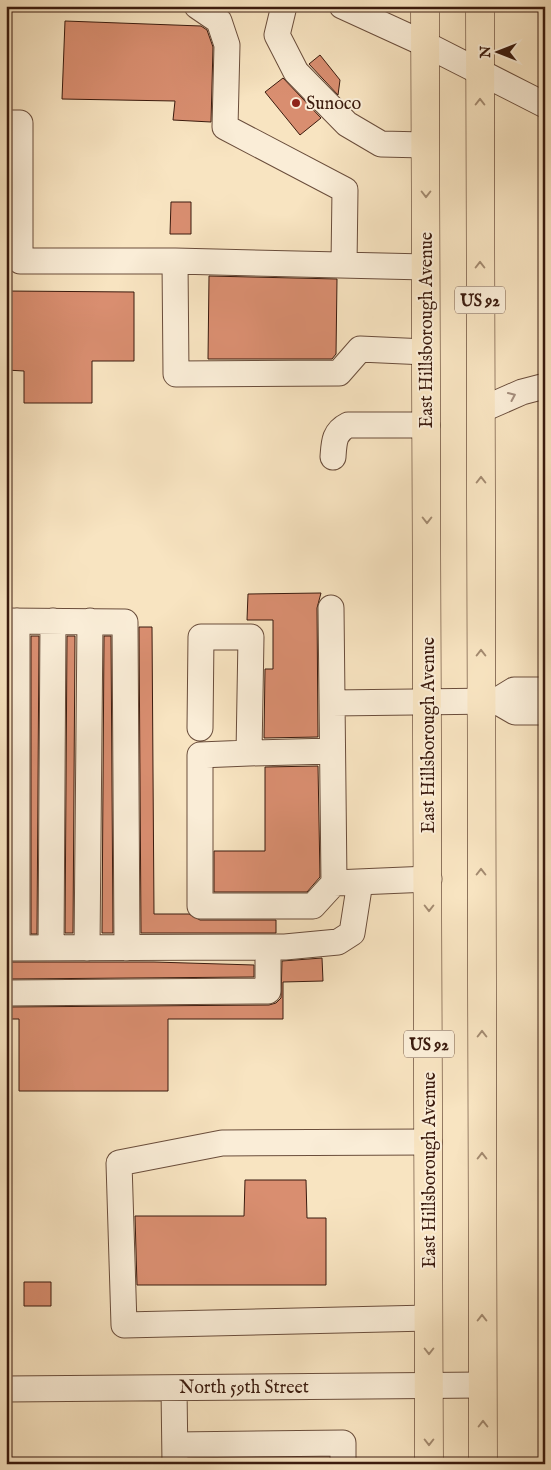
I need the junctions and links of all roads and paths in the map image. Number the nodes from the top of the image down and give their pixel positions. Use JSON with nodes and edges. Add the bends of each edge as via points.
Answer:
{"nodes":[{"id":1,"x":198,"y":6,"type":"edge"},
{"id":2,"x":284,"y":6,"type":"edge"},
{"id":3,"x":342,"y":6,"type":"edge"},
{"id":4,"x":425,"y":6,"type":"edge"},
{"id":5,"x":480,"y":6,"type":"edge"},
{"id":6,"x":425,"y":44,"type":"junction"},
{"id":7,"x":480,"y":72,"type":"junction"},
{"id":8,"x":545,"y":105,"type":"edge"},
{"id":9,"x":6,"y":123,"type":"edge"},
{"id":10,"x":426,"y":145,"type":"junction"},
{"id":11,"x":176,"y":261,"type":"junction"},
{"id":12,"x":344,"y":264,"type":"junction"},
{"id":13,"x":426,"y":267,"type":"junction"},
{"id":14,"x":426,"y":352,"type":"junction"},
{"id":15,"x":545,"y":386,"type":"edge"},
{"id":16,"x":480,"y":410,"type":"junction"},
{"id":17,"x":427,"y":425,"type":"junction"},
{"id":18,"x":333,"y":456,"type":"dead end"},
{"id":19,"x":331,"y":608,"type":"dead end"},
{"id":20,"x":12,"y":621,"type":"edge"},
{"id":21,"x":53,"y":621,"type":"junction"},
{"id":22,"x":90,"y":621,"type":"junction"},
{"id":23,"x":545,"y":690,"type":"edge"},
{"id":24,"x":428,"y":702,"type":"junction"},
{"id":25,"x":489,"y":702,"type":"junction"},
{"id":26,"x":332,"y":703,"type":"junction"},
{"id":27,"x":545,"y":712,"type":"edge"},
{"id":28,"x":200,"y":728,"type":"dead end"},
{"id":29,"x":332,"y":751,"type":"junction"},
{"id":30,"x":249,"y":753,"type":"junction"},
{"id":31,"x":429,"y":879,"type":"junction"},
{"id":32,"x":360,"y":882,"type":"junction"},
{"id":33,"x":334,"y":883,"type":"junction"},
{"id":34,"x":268,"y":947,"type":"junction"},
{"id":35,"x":12,"y":948,"type":"edge"},
{"id":36,"x":51,"y":948,"type":"junction"},
{"id":37,"x":87,"y":948,"type":"junction"},
{"id":38,"x":127,"y":948,"type":"junction"},
{"id":39,"x":6,"y":993,"type":"edge"},
{"id":40,"x":429,"y":1142,"type":"junction"},
{"id":41,"x":429,"y":1318,"type":"junction"},
{"id":42,"x":482,"y":1384,"type":"junction"},
{"id":43,"x":429,"y":1386,"type":"junction"},
{"id":44,"x":174,"y":1388,"type":"junction"},
{"id":45,"x":6,"y":1389,"type":"edge"},
{"id":46,"x":175,"y":1454,"type":"edge"},
{"id":47,"x":248,"y":1454,"type":"edge"},
{"id":48,"x":343,"y":1464,"type":"edge"},
{"id":49,"x":429,"y":1464,"type":"edge"},
{"id":50,"x":483,"y":1464,"type":"edge"}],
"edges":[{"from":1,"to":12,"type":"street","via":[[219,21],[227,45],[225,127],[345,190]]},
{"from":2,"to":10,"type":"street","via":[[277,36],[296,72],[347,124],[381,144]]},
{"from":3,"to":6,"type":"street"},
{"from":4,"to":6,"type":"main road","name":"East Hillsborough Avenue","number":"US 92"},
{"from":5,"to":7,"type":"main road","number":"US 92"},
{"from":6,"to":7,"type":"street"},
{"from":6,"to":10,"type":"main road","name":"East Hillsborough Avenue","number":"US 92"},
{"from":7,"to":8,"type":"street"},
{"from":16,"to":7,"type":"main road","number":"US 92","one_way":true},
{"from":9,"to":11,"type":"street","via":[[20,123],[20,261]]},
{"from":10,"to":13,"type":"main road","name":"East Hillsborough Avenue","number":"US 92","one_way":true},
{"from":11,"to":12,"type":"street"},
{"from":11,"to":14,"type":"street","via":[[176,374],[340,373],[360,349]]},
{"from":12,"to":13,"type":"street"},
{"from":13,"to":14,"type":"main road","name":"East Hillsborough Avenue","number":"US 92"},
{"from":14,"to":17,"type":"main road","name":"East Hillsborough Avenue","number":"US 92"},
{"from":16,"to":15,"type":"street","one_way":true},
{"from":25,"to":16,"type":"main road","number":"US 92","one_way":true},
{"from":17,"to":18,"type":"street","via":[[348,425],[335,436]]},
{"from":17,"to":24,"type":"main road","name":"East Hillsborough Avenue","number":"US 92","one_way":true},
{"from":19,"to":26,"type":"street"},
{"from":20,"to":21,"type":"street"},
{"from":20,"to":35,"type":"street"},
{"from":21,"to":22,"type":"street"},
{"from":21,"to":36,"type":"street"},
{"from":22,"to":37,"type":"street"},
{"from":22,"to":38,"type":"street","via":[[125,622]]},
{"from":23,"to":25,"type":"street","via":[[514,690]]},
{"from":24,"to":25,"type":"street"},
{"from":24,"to":26,"type":"street"},
{"from":24,"to":31,"type":"main road","name":"East Hillsborough Avenue","number":"US 92"},
{"from":25,"to":27,"type":"street","via":[[515,712]]},
{"from":42,"to":25,"type":"main road","number":"US 92","one_way":true},
{"from":26,"to":29,"type":"street"},
{"from":28,"to":30,"type":"street","via":[[202,638],[251,637]]},
{"from":29,"to":30,"type":"street"},
{"from":29,"to":33,"type":"street"},
{"from":30,"to":33,"type":"street","via":[[200,755],[200,906],[312,906]]},
{"from":31,"to":32,"type":"street"},
{"from":31,"to":40,"type":"main road","name":"East Hillsborough Avenue","number":"US 92","one_way":true},
{"from":32,"to":33,"type":"street"},
{"from":32,"to":34,"type":"street","via":[[352,933],[338,942]]},
{"from":34,"to":38,"type":"street"},
{"from":34,"to":39,"type":"street","via":[[268,991]]},
{"from":35,"to":36,"type":"street"},
{"from":36,"to":37,"type":"street"},
{"from":37,"to":38,"type":"street"},
{"from":40,"to":41,"type":"main road","name":"East Hillsborough Avenue","number":"US 92"},
{"from":40,"to":41,"type":"street","via":[[222,1143],[119,1163],[124,1325]]},
{"from":41,"to":43,"type":"main road","name":"East Hillsborough Avenue","number":"US 92","one_way":true},
{"from":42,"to":43,"type":"street","name":"North 59th Street"},
{"from":50,"to":42,"type":"main road","number":"US 92","one_way":true},
{"from":43,"to":44,"type":"street","name":"North 59th Street"},
{"from":43,"to":49,"type":"main road","name":"East Hillsborough Avenue","number":"US 92","one_way":true},
{"from":44,"to":45,"type":"street","name":"North 59th Street"},
{"from":44,"to":46,"type":"street"},
{"from":46,"to":47,"type":"street"},
{"from":47,"to":48,"type":"street","via":[[342,1443]]}]}
